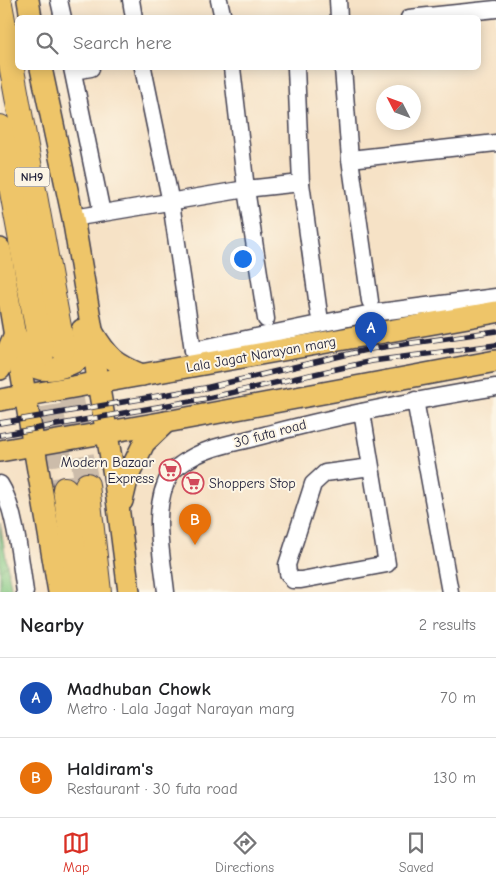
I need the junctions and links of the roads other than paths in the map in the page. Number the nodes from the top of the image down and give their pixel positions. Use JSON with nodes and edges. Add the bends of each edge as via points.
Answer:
{"nodes":[{"id":1,"x":28,"y":0,"type":"edge"},
{"id":2,"x":59,"y":0,"type":"edge"},
{"id":3,"x":131,"y":0,"type":"edge"},
{"id":4,"x":219,"y":0,"type":"edge"},
{"id":5,"x":338,"y":0,"type":"edge"},
{"id":6,"x":0,"y":4,"type":"edge"},
{"id":7,"x":496,"y":9,"type":"edge"},
{"id":8,"x":30,"y":15,"type":"edge"},
{"id":9,"x":62,"y":15,"type":"edge"},
{"id":10,"x":134,"y":15,"type":"edge"},
{"id":11,"x":222,"y":15,"type":"edge"},
{"id":12,"x":339,"y":15,"type":"edge"},
{"id":13,"x":438,"y":15,"type":"edge"},
{"id":14,"x":41,"y":70,"type":"edge"},
{"id":15,"x":73,"y":70,"type":"edge"},
{"id":16,"x":143,"y":70,"type":"edge"},
{"id":17,"x":232,"y":70,"type":"edge"},
{"id":18,"x":296,"y":70,"type":"edge"},
{"id":19,"x":343,"y":70,"type":"edge"},
{"id":20,"x":45,"y":88,"type":"junction"},
{"id":21,"x":0,"y":127,"type":"edge"},
{"id":22,"x":496,"y":142,"type":"edge"},
{"id":23,"x":350,"y":159,"type":"junction"},
{"id":24,"x":301,"y":184,"type":"junction"},
{"id":25,"x":246,"y":189,"type":"junction"},
{"id":26,"x":171,"y":202,"type":"junction"},
{"id":27,"x":102,"y":213,"type":"junction"},
{"id":28,"x":73,"y":218,"type":"junction"},
{"id":29,"x":0,"y":249,"type":"edge"},
{"id":30,"x":496,"y":297,"type":"edge"},
{"id":31,"x":370,"y":300,"type":"dead end"},
{"id":32,"x":496,"y":312,"type":"edge"},
{"id":33,"x":319,"y":314,"type":"dead end"},
{"id":34,"x":266,"y":319,"type":"dead end"},
{"id":35,"x":92,"y":330,"type":"junction"},
{"id":36,"x":15,"y":334,"type":"junction"},
{"id":37,"x":195,"y":358,"type":"junction"},
{"id":38,"x":496,"y":361,"type":"edge"},
{"id":39,"x":0,"y":369,"type":"edge"},
{"id":40,"x":142,"y":375,"type":"junction"},
{"id":41,"x":98,"y":383,"type":"junction"},
{"id":42,"x":496,"y":388,"type":"edge"},
{"id":43,"x":25,"y":396,"type":"junction"},
{"id":44,"x":0,"y":400,"type":"edge"},
{"id":45,"x":415,"y":400,"type":"junction"},
{"id":46,"x":362,"y":412,"type":"junction"},
{"id":47,"x":166,"y":422,"type":"junction"},
{"id":48,"x":107,"y":432,"type":"junction"},
{"id":49,"x":33,"y":445,"type":"junction"},
{"id":50,"x":0,"y":451,"type":"edge"},
{"id":51,"x":371,"y":467,"type":"junction"},
{"id":52,"x":0,"y":484,"type":"edge"},
{"id":53,"x":119,"y":511,"type":"junction"},
{"id":54,"x":25,"y":592,"type":"edge"},
{"id":55,"x":59,"y":592,"type":"edge"},
{"id":56,"x":79,"y":592,"type":"edge"},
{"id":57,"x":99,"y":592,"type":"edge"},
{"id":58,"x":129,"y":592,"type":"edge"},
{"id":59,"x":166,"y":592,"type":"edge"},
{"id":60,"x":450,"y":592,"type":"edge"}],
"edges":[{"from":1,"to":8,"type":"main road"},
{"from":2,"to":9,"type":"street"},
{"from":3,"to":10,"type":"street"},
{"from":4,"to":11,"type":"street"},
{"from":5,"to":12,"type":"street"},
{"from":6,"to":21,"type":"highway","number":"NH9","via":[[53,352]]},
{"from":7,"to":13,"type":"street"},
{"from":14,"to":20,"type":"main road"},
{"from":15,"to":27,"type":"street"},
{"from":16,"to":26,"type":"street"},
{"from":17,"to":25,"type":"street"},
{"from":18,"to":24,"type":"street"},
{"from":19,"to":23,"type":"street"},
{"from":20,"to":28,"type":"main road"},
{"from":20,"to":36,"type":"main road","via":[[46,128],[80,306],[84,345],[81,358],[73,364],[39,370],[31,364]]},
{"from":22,"to":23,"type":"street"},
{"from":23,"to":31,"type":"street"},
{"from":24,"to":25,"type":"street"},
{"from":24,"to":33,"type":"street"},
{"from":25,"to":26,"type":"street"},
{"from":25,"to":34,"type":"street"},
{"from":26,"to":27,"type":"street"},
{"from":26,"to":37,"type":"street"},
{"from":27,"to":28,"type":"street"},
{"from":28,"to":35,"type":"main road"},
{"from":29,"to":36,"type":"main road"},
{"from":30,"to":37,"type":"street","via":[[372,313]]},
{"from":32,"to":37,"type":"main road","name":"Lala Jagat Narayan marg"},
{"from":35,"to":40,"type":"main road","via":[[104,352],[120,366]]},
{"from":35,"to":41,"type":"main road"},
{"from":36,"to":39,"type":"main road"},
{"from":36,"to":43,"type":"main road"},
{"from":37,"to":40,"type":"main road","name":"Lala Jagat Narayan marg"},
{"from":38,"to":47,"type":"main road"},
{"from":40,"to":41,"type":"main road","name":"Lala Jagat Narayan marg"},
{"from":41,"to":43,"type":"main road","name":"Lala Jagat Narayan marg"},
{"from":41,"to":48,"type":"main road"},
{"from":42,"to":45,"type":"street","name":"30 futa road"},
{"from":43,"to":44,"type":"main road","name":"Lala Jagat Narayan marg"},
{"from":43,"to":49,"type":"main road"},
{"from":45,"to":46,"type":"street","name":"30 futa road"},
{"from":45,"to":60,"type":"street"},
{"from":46,"to":51,"type":"street"},
{"from":46,"to":59,"type":"street","name":"30 futa road","via":[[318,420],[207,450],[172,471],[159,506]]},
{"from":47,"to":48,"type":"main road"},
{"from":47,"to":53,"type":"main road","via":[[144,443],[128,476]]},
{"from":48,"to":49,"type":"main road"},
{"from":48,"to":53,"type":"main road"},
{"from":49,"to":50,"type":"main road"},
{"from":49,"to":55,"type":"main road"},
{"from":51,"to":51,"type":"street","via":[[387,564],[293,580],[287,565],[313,484],[326,473]]},
{"from":52,"to":54,"type":"street","via":[[8,499]]},
{"from":53,"to":58,"type":"main road"},
{"from":56,"to":57,"type":"highway","via":[[76,487]]}]}
